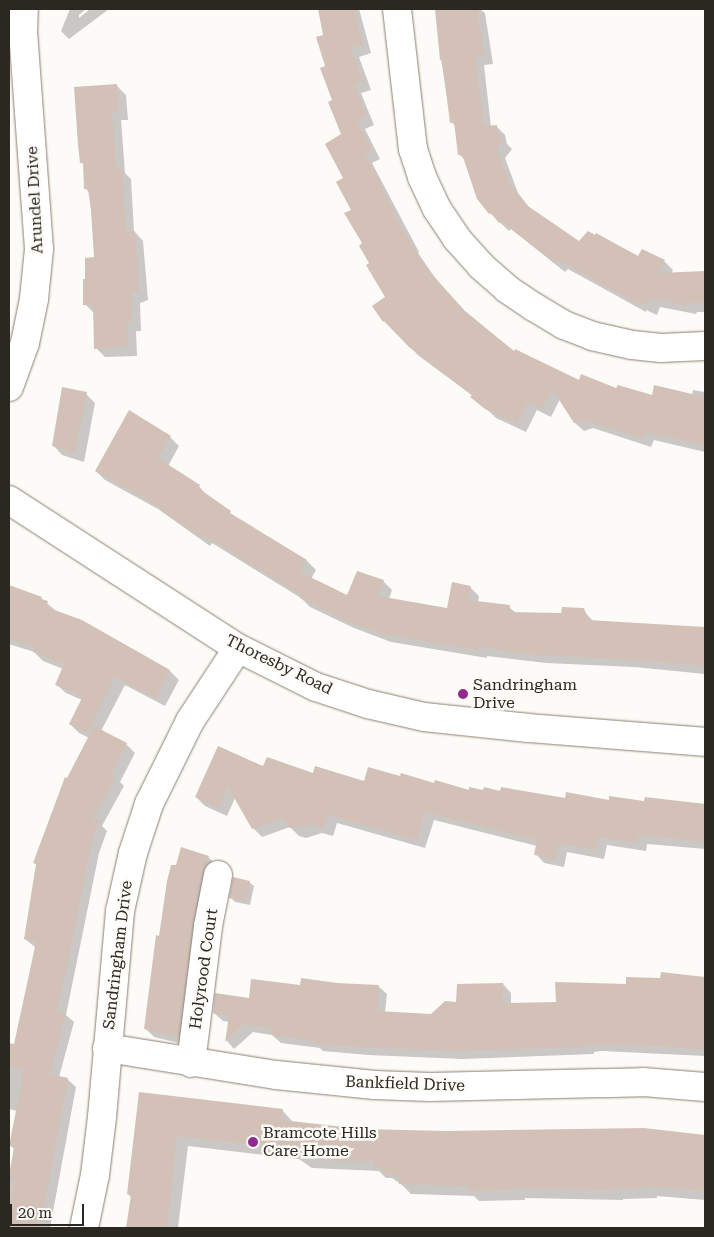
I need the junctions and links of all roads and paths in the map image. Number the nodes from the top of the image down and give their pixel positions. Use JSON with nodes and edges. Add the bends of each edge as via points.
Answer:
{"nodes":[{"id":1,"x":24,"y":9,"type":"edge"},
{"id":2,"x":398,"y":9,"type":"edge"},
{"id":3,"x":705,"y":346,"type":"edge"},
{"id":4,"x":9,"y":388,"type":"edge"},
{"id":5,"x":9,"y":500,"type":"edge"},
{"id":6,"x":238,"y":648,"type":"junction"},
{"id":7,"x":705,"y":742,"type":"edge"},
{"id":8,"x":218,"y":875,"type":"dead end"},
{"id":9,"x":107,"y":1048,"type":"junction"},
{"id":10,"x":191,"y":1063,"type":"junction"},
{"id":11,"x":705,"y":1087,"type":"edge"},
{"id":12,"x":84,"y":1228,"type":"edge"}],
"edges":[{"from":1,"to":4,"type":"street","name":"Arundel Drive","via":[[39,249],[25,343]]},
{"from":2,"to":3,"type":"street","via":[[413,148],[422,178],[457,239],[481,266],[534,307],[564,325],[592,336],[661,348]]},
{"from":5,"to":6,"type":"street","name":"Thoresby Road"},
{"from":6,"to":7,"type":"street","name":"Thoresby Road","via":[[316,687],[424,717]]},
{"from":6,"to":9,"type":"street","name":"Sandringham Drive","via":[[190,721],[149,804],[133,853],[120,910]]},
{"from":8,"to":10,"type":"street","name":"Holyrood Court","via":[[208,926]]},
{"from":9,"to":10,"type":"street","name":"Bankfield Drive"},
{"from":9,"to":12,"type":"street","name":"Sandringham Drive","via":[[95,1176]]},
{"from":10,"to":11,"type":"street","name":"Bankfield Drive","via":[[374,1086],[642,1082]]}]}
